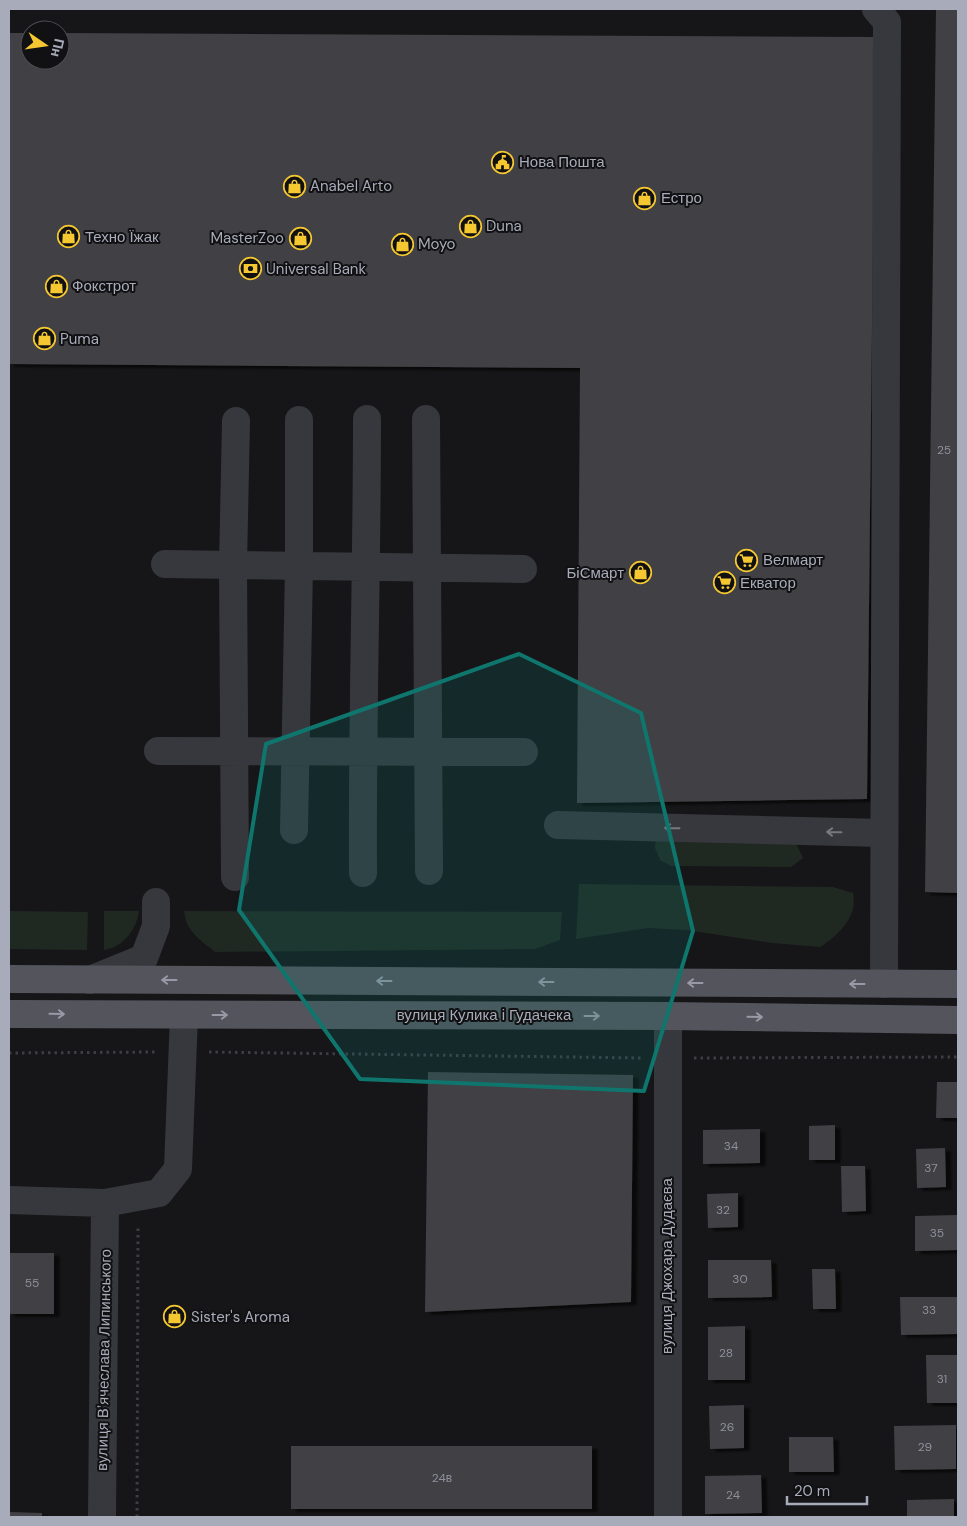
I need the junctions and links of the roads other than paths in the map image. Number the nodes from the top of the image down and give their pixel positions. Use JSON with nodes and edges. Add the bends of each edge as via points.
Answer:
{"nodes":[{"id":1,"x":876,"y":9,"type":"edge"},
{"id":2,"x":367,"y":419,"type":"dead end"},
{"id":3,"x":426,"y":419,"type":"dead end"},
{"id":4,"x":299,"y":420,"type":"dead end"},
{"id":5,"x":236,"y":421,"type":"dead end"},
{"id":6,"x":165,"y":564,"type":"dead end"},
{"id":7,"x":233,"y":565,"type":"junction"},
{"id":8,"x":299,"y":566,"type":"junction"},
{"id":9,"x":367,"y":567,"type":"junction"},
{"id":10,"x":428,"y":568,"type":"junction"},
{"id":11,"x":522,"y":569,"type":"dead end"},
{"id":12,"x":158,"y":751,"type":"dead end"},
{"id":13,"x":235,"y":751,"type":"junction"},
{"id":14,"x":297,"y":752,"type":"junction"},
{"id":15,"x":362,"y":752,"type":"junction"},
{"id":16,"x":430,"y":752,"type":"junction"},
{"id":17,"x":524,"y":752,"type":"dead end"},
{"id":18,"x":558,"y":825,"type":"dead end"},
{"id":19,"x":294,"y":830,"type":"dead end"},
{"id":20,"x":883,"y":834,"type":"junction"},
{"id":21,"x":429,"y":871,"type":"dead end"},
{"id":22,"x":364,"y":873,"type":"dead end"},
{"id":23,"x":235,"y":877,"type":"dead end"},
{"id":24,"x":156,"y":902,"type":"dead end"},
{"id":25,"x":9,"y":979,"type":"edge"},
{"id":26,"x":90,"y":980,"type":"junction"},
{"id":27,"x":884,"y":984,"type":"junction"},
{"id":28,"x":958,"y":984,"type":"edge"},
{"id":29,"x":9,"y":1014,"type":"edge"},
{"id":30,"x":184,"y":1015,"type":"junction"},
{"id":31,"x":668,"y":1016,"type":"junction"},
{"id":32,"x":958,"y":1020,"type":"edge"},
{"id":33,"x":9,"y":1200,"type":"edge"},
{"id":34,"x":105,"y":1203,"type":"junction"},
{"id":35,"x":102,"y":1517,"type":"edge"},
{"id":36,"x":668,"y":1517,"type":"edge"}],
"edges":[{"from":1,"to":20,"type":"street","via":[[887,22]]},
{"from":2,"to":9,"type":"street"},
{"from":3,"to":10,"type":"street"},
{"from":4,"to":8,"type":"street"},
{"from":5,"to":7,"type":"street"},
{"from":6,"to":7,"type":"street"},
{"from":7,"to":8,"type":"street"},
{"from":7,"to":13,"type":"street"},
{"from":8,"to":9,"type":"street"},
{"from":8,"to":14,"type":"street"},
{"from":9,"to":10,"type":"street"},
{"from":9,"to":15,"type":"street"},
{"from":10,"to":11,"type":"street"},
{"from":10,"to":16,"type":"street"},
{"from":12,"to":13,"type":"street"},
{"from":13,"to":14,"type":"street"},
{"from":13,"to":23,"type":"street"},
{"from":14,"to":15,"type":"street"},
{"from":14,"to":19,"type":"street"},
{"from":15,"to":16,"type":"street"},
{"from":15,"to":22,"type":"street"},
{"from":16,"to":17,"type":"street"},
{"from":16,"to":21,"type":"street"},
{"from":20,"to":18,"type":"street","one_way":true},
{"from":20,"to":27,"type":"street"},
{"from":24,"to":26,"type":"street","via":[[156,926],[144,958]]},
{"from":25,"to":26,"type":"main road"},
{"from":27,"to":26,"type":"main road","one_way":true},
{"from":27,"to":28,"type":"main road"},
{"from":29,"to":30,"type":"main road","name":"вулиця Кулика і Гудачека","one_way":true},
{"from":30,"to":31,"type":"main road","name":"вулиця Кулика і Гудачека","one_way":true},
{"from":30,"to":34,"type":"street","via":[[178,1169],[159,1193]]},
{"from":31,"to":32,"type":"main road","name":"вулиця Кулика і Гудачека","one_way":true},
{"from":31,"to":36,"type":"street","name":"вулиця Джохара Дудаєва"},
{"from":33,"to":34,"type":"street"},
{"from":34,"to":35,"type":"street","name":"вулиця Вʼячеслава Липинського"}]}
